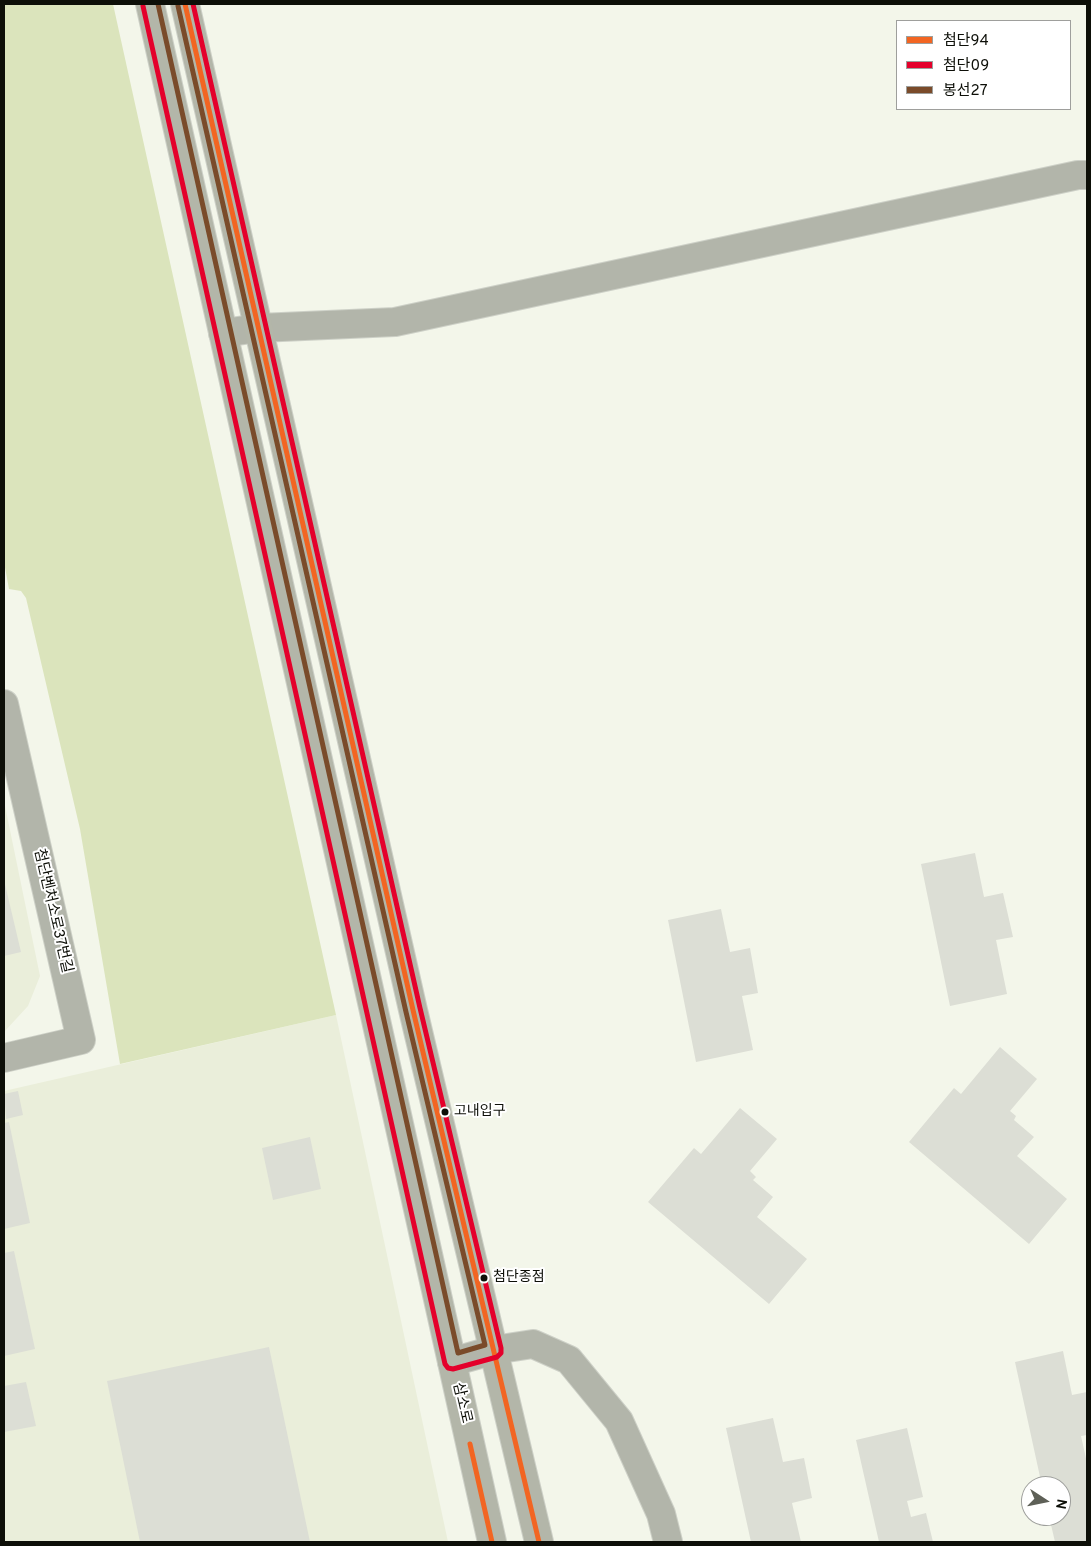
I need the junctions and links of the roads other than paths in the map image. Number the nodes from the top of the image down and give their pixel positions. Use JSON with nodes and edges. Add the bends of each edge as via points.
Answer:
{"nodes":[{"id":1,"x":150,"y":4,"type":"edge"},
{"id":2,"x":185,"y":4,"type":"edge"},
{"id":3,"x":1087,"y":175,"type":"edge"},
{"id":4,"x":259,"y":328,"type":"junction"},
{"id":5,"x":223,"y":333,"type":"junction"},
{"id":6,"x":4,"y":704,"type":"edge"},
{"id":7,"x":4,"y":1058,"type":"edge"},
{"id":8,"x":494,"y":1350,"type":"junction"},
{"id":9,"x":452,"y":1362,"type":"junction"},
{"id":10,"x":492,"y":1542,"type":"edge"},
{"id":11,"x":539,"y":1542,"type":"edge"},
{"id":12,"x":668,"y":1542,"type":"edge"}],
"edges":[{"from":1,"to":5,"type":"main road","name":"삼소로"},
{"from":2,"to":4,"type":"main road"},
{"from":3,"to":4,"type":"street","via":[[395,322]]},
{"from":4,"to":5,"type":"street"},
{"from":4,"to":8,"type":"main road"},
{"from":5,"to":9,"type":"main road","name":"삼소로"},
{"from":6,"to":7,"type":"street","name":"첨단벤처소로37번길","via":[[81,1040]]},
{"from":8,"to":9,"type":"street"},
{"from":8,"to":11,"type":"main road"},
{"from":8,"to":12,"type":"street","via":[[533,1344],[569,1360],[619,1421],[661,1514]]},
{"from":9,"to":10,"type":"main road","name":"삼소로"}]}
